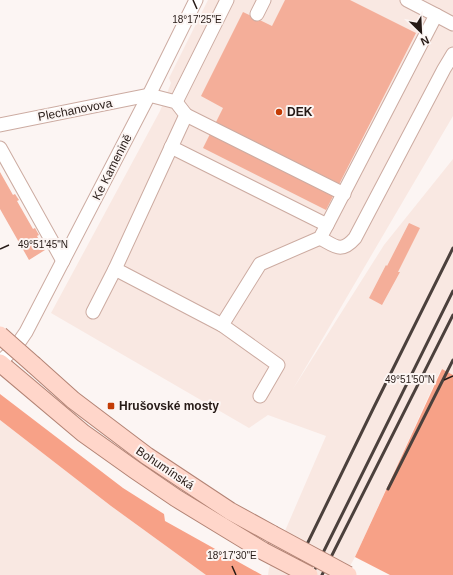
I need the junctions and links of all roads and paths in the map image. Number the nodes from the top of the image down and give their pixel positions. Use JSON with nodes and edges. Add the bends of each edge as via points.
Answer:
{"nodes":[{"id":1,"x":196,"y":0,"type":"edge"},
{"id":2,"x":228,"y":0,"type":"edge"},
{"id":3,"x":264,"y":0,"type":"edge"},
{"id":4,"x":407,"y":0,"type":"edge"},
{"id":5,"x":257,"y":14,"type":"dead end"},
{"id":6,"x":436,"y":15,"type":"junction"},
{"id":7,"x":453,"y":24,"type":"edge"},
{"id":8,"x":453,"y":54,"type":"edge"},
{"id":9,"x":149,"y":95,"type":"junction"},
{"id":10,"x":176,"y":102,"type":"junction"},
{"id":11,"x":186,"y":115,"type":"junction"},
{"id":12,"x":0,"y":125,"type":"edge"},
{"id":13,"x":171,"y":147,"type":"junction"},
{"id":14,"x":0,"y":148,"type":"edge"},
{"id":15,"x":344,"y":194,"type":"junction"},
{"id":16,"x":328,"y":226,"type":"junction"},
{"id":17,"x":320,"y":238,"type":"junction"},
{"id":18,"x":64,"y":261,"type":"junction"},
{"id":19,"x":115,"y":269,"type":"junction"},
{"id":20,"x":93,"y":312,"type":"dead end"},
{"id":21,"x":222,"y":325,"type":"junction"},
{"id":22,"x":0,"y":335,"type":"edge"},
{"id":23,"x":0,"y":363,"type":"edge"},
{"id":24,"x":260,"y":396,"type":"dead end"},
{"id":25,"x":309,"y":575,"type":"edge"},
{"id":26,"x":348,"y":575,"type":"edge"}],
"edges":[{"from":1,"to":9,"type":"street","name":"Ke Kamenině"},
{"from":2,"to":10,"type":"street"},
{"from":3,"to":5,"type":"street"},
{"from":4,"to":6,"type":"street"},
{"from":6,"to":7,"type":"street"},
{"from":6,"to":15,"type":"street"},
{"from":8,"to":17,"type":"street","via":[[355,238],[343,248]]},
{"from":9,"to":10,"type":"street"},
{"from":9,"to":12,"type":"street","name":"Plechanovova"},
{"from":9,"to":18,"type":"street","name":"Ke Kamenině"},
{"from":10,"to":11,"type":"street"},
{"from":11,"to":13,"type":"street"},
{"from":11,"to":15,"type":"street"},
{"from":13,"to":16,"type":"street"},
{"from":13,"to":19,"type":"street"},
{"from":14,"to":18,"type":"street"},
{"from":15,"to":16,"type":"street"},
{"from":16,"to":17,"type":"street"},
{"from":17,"to":21,"type":"street","via":[[260,264]]},
{"from":18,"to":23,"type":"street","name":"Ke Kamenině","via":[[26,332]]},
{"from":19,"to":20,"type":"street"},
{"from":19,"to":21,"type":"street"},
{"from":21,"to":24,"type":"street","via":[[278,365]]},
{"from":22,"to":26,"type":"main road","name":"Bohumínská","bridge":true,"via":[[73,400],[147,456],[230,510]]},
{"from":23,"to":25,"type":"main road","name":"Bohumínská","bridge":true,"via":[[83,433],[129,466],[263,551]]}]}
